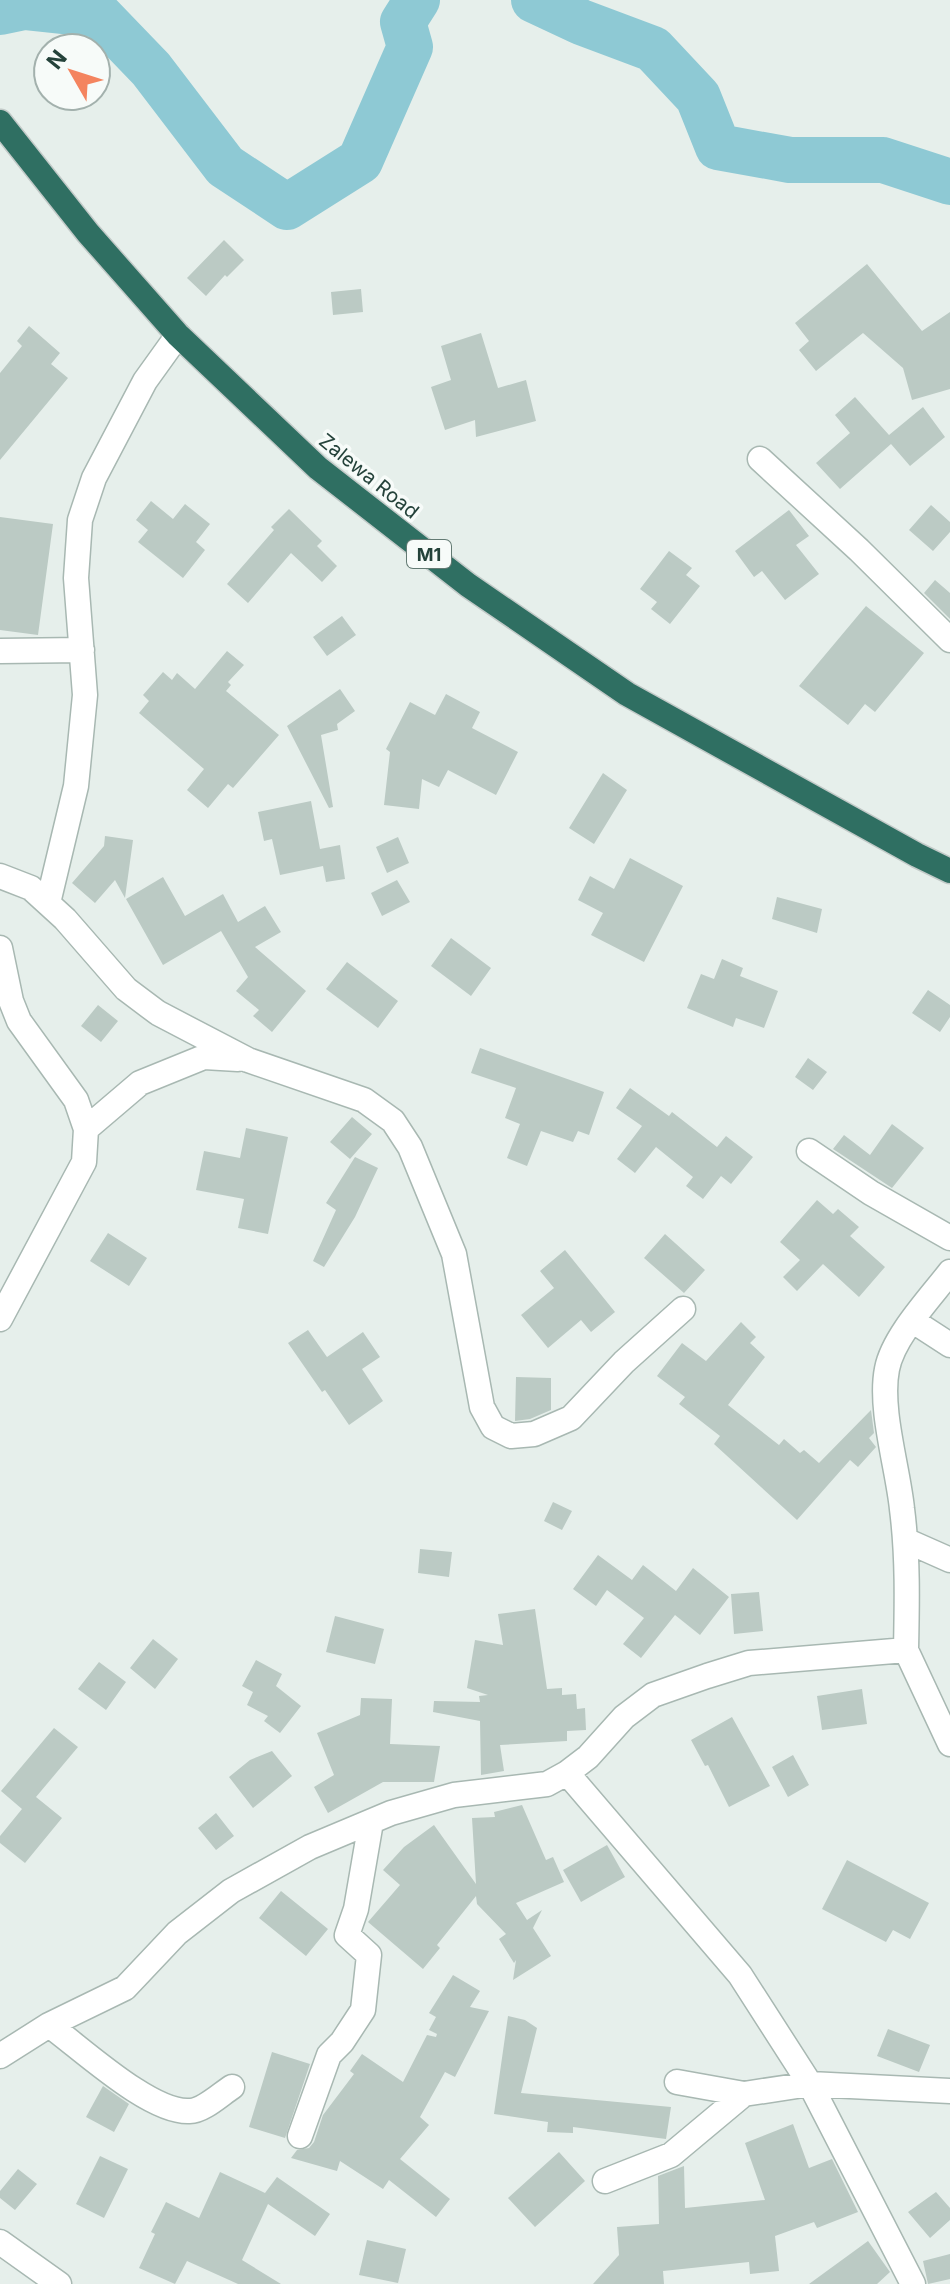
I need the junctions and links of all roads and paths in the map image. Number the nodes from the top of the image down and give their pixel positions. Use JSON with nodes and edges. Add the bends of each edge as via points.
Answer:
{"nodes":[{"id":1,"x":0,"y":122,"type":"edge"},
{"id":2,"x":178,"y":335,"type":"junction"},
{"id":3,"x":760,"y":459,"type":"dead end"},
{"id":4,"x":950,"y":640,"type":"edge"},
{"id":5,"x":82,"y":650,"type":"junction"},
{"id":6,"x":0,"y":651,"type":"edge"},
{"id":7,"x":950,"y":871,"type":"edge"},
{"id":8,"x":0,"y":876,"type":"edge"},
{"id":9,"x":48,"y":903,"type":"junction"},
{"id":10,"x":0,"y":948,"type":"edge"},
{"id":11,"x":248,"y":1060,"type":"junction"},
{"id":12,"x":86,"y":1129,"type":"junction"},
{"id":13,"x":809,"y":1151,"type":"dead end"},
{"id":14,"x":950,"y":1238,"type":"edge"},
{"id":15,"x":950,"y":1272,"type":"edge"},
{"id":16,"x":683,"y":1309,"type":"dead end"},
{"id":17,"x":0,"y":1319,"type":"edge"},
{"id":18,"x":913,"y":1321,"type":"junction"},
{"id":19,"x":950,"y":1345,"type":"edge"},
{"id":20,"x":905,"y":1540,"type":"junction"},
{"id":21,"x":950,"y":1560,"type":"edge"},
{"id":22,"x":906,"y":1650,"type":"junction"},
{"id":23,"x":950,"y":1744,"type":"edge"},
{"id":24,"x":567,"y":1773,"type":"junction"},
{"id":25,"x":371,"y":1822,"type":"junction"},
{"id":26,"x":49,"y":2025,"type":"junction"},
{"id":27,"x":0,"y":2056,"type":"edge"},
{"id":28,"x":677,"y":2082,"type":"dead end"},
{"id":29,"x":810,"y":2084,"type":"junction"},
{"id":30,"x":232,"y":2087,"type":"dead end"},
{"id":31,"x":950,"y":2091,"type":"edge"},
{"id":32,"x":744,"y":2094,"type":"junction"},
{"id":33,"x":300,"y":2136,"type":"dead end"},
{"id":34,"x":605,"y":2181,"type":"dead end"},
{"id":35,"x":0,"y":2242,"type":"edge"},
{"id":36,"x":59,"y":2284,"type":"edge"},
{"id":37,"x":913,"y":2284,"type":"edge"}],
"edges":[{"from":1,"to":2,"type":"highway","name":"Zalewa Road","number":"M1"},
{"from":2,"to":5,"type":"street","via":[[145,381],[94,478],[80,520],[76,578]]},
{"from":2,"to":7,"type":"highway","name":"Zalewa Road","number":"M1","via":[[318,468],[493,602],[627,694]]},
{"from":3,"to":4,"type":"street"},
{"from":5,"to":6,"type":"street"},
{"from":5,"to":9,"type":"street","via":[[85,695],[76,786]]},
{"from":8,"to":9,"type":"street","via":[[31,888]]},
{"from":9,"to":11,"type":"street","via":[[126,989],[158,1013]]},
{"from":10,"to":12,"type":"street","via":[[19,1021],[76,1100]]},
{"from":11,"to":12,"type":"street","via":[[204,1057],[174,1068],[140,1083]]},
{"from":11,"to":16,"type":"street","via":[[364,1100],[393,1121],[410,1147],[454,1254],[482,1407],[493,1427],[511,1436],[534,1434],[571,1418]]},
{"from":12,"to":17,"type":"street","via":[[84,1162]]},
{"from":13,"to":14,"type":"street"},
{"from":15,"to":18,"type":"street"},
{"from":18,"to":19,"type":"street"},
{"from":18,"to":20,"type":"street","via":[[887,1369],[886,1414]]},
{"from":20,"to":21,"type":"street"},
{"from":20,"to":22,"type":"street"},
{"from":22,"to":23,"type":"street"},
{"from":22,"to":24,"type":"street","via":[[749,1663],[666,1690],[624,1717]]},
{"from":24,"to":25,"type":"street","via":[[547,1784],[454,1795]]},
{"from":24,"to":29,"type":"street","via":[[740,1975]]},
{"from":25,"to":26,"type":"street","via":[[310,1847],[231,1891],[177,1933],[125,1988]]},
{"from":25,"to":33,"type":"street","via":[[347,1935],[369,1955],[363,2010],[329,2055]]},
{"from":26,"to":27,"type":"street"},
{"from":26,"to":30,"type":"street","via":[[167,2109],[192,2112]]},
{"from":28,"to":32,"type":"street"},
{"from":29,"to":31,"type":"street"},
{"from":29,"to":32,"type":"street"},
{"from":29,"to":37,"type":"street"},
{"from":32,"to":34,"type":"street","via":[[671,2155]]},
{"from":35,"to":36,"type":"street"}]}
